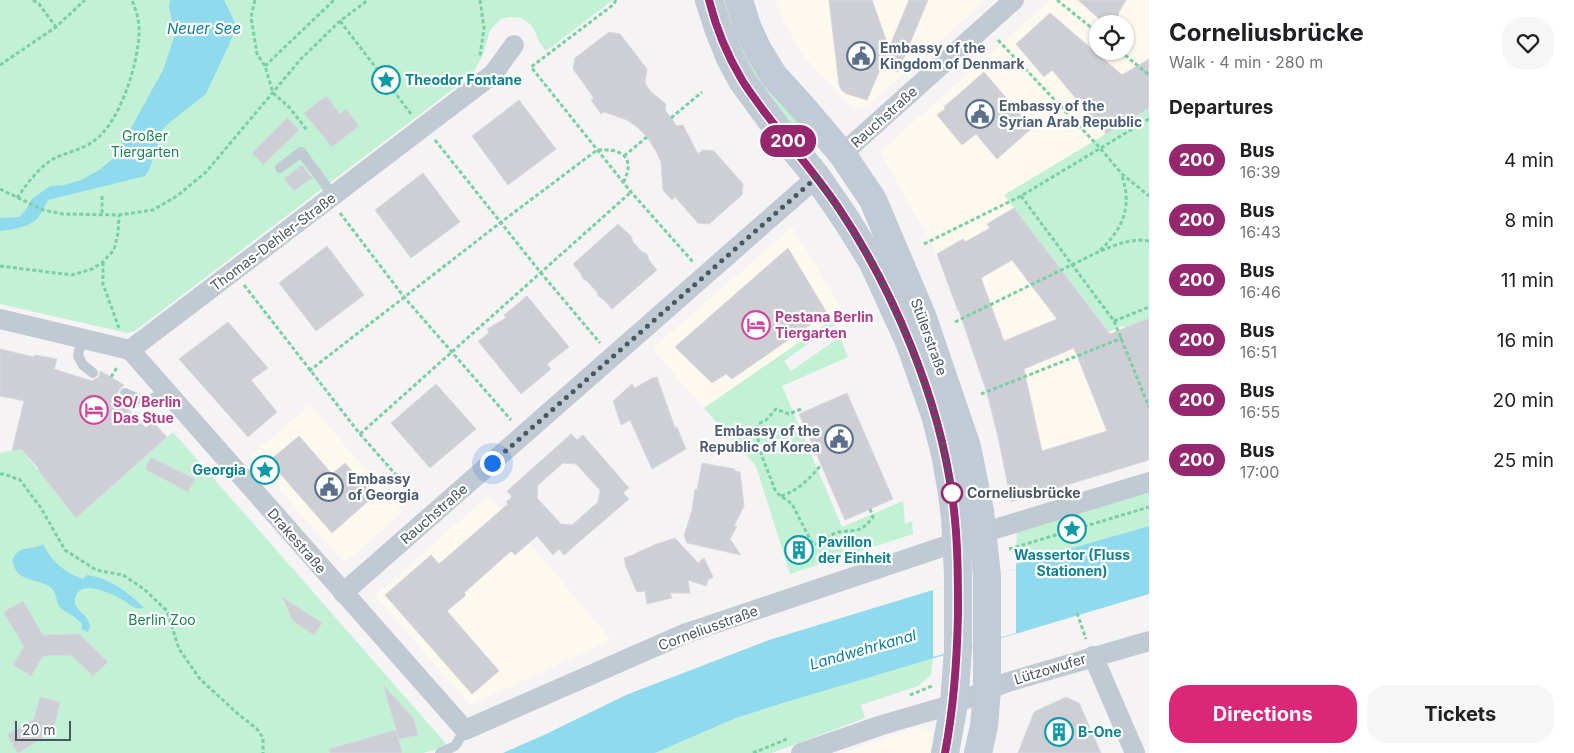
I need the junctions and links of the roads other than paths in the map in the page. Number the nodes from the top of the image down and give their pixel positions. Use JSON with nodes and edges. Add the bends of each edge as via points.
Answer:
{"nodes":[{"id":1,"x":710,"y":0,"type":"edge"},
{"id":2,"x":739,"y":0,"type":"edge"},
{"id":3,"x":1014,"y":0,"type":"edge"},
{"id":4,"x":514,"y":45,"type":"dead end"},
{"id":5,"x":842,"y":154,"type":"junction"},
{"id":6,"x":280,"y":168,"type":"dead end"},
{"id":7,"x":817,"y":177,"type":"junction"},
{"id":8,"x":336,"y":204,"type":"junction"},
{"id":9,"x":0,"y":319,"type":"edge"},
{"id":10,"x":82,"y":338,"type":"junction"},
{"id":11,"x":124,"y":358,"type":"junction"},
{"id":12,"x":93,"y":373,"type":"dead end"},
{"id":13,"x":166,"y":391,"type":"junction"},
{"id":14,"x":125,"y":393,"type":"dead end"},
{"id":15,"x":1149,"y":482,"type":"edge"},
{"id":16,"x":982,"y":533,"type":"junction"},
{"id":17,"x":957,"y":542,"type":"junction"},
{"id":18,"x":343,"y":593,"type":"junction"},
{"id":19,"x":1149,"y":641,"type":"edge"},
{"id":20,"x":1092,"y":656,"type":"junction"},
{"id":21,"x":987,"y":690,"type":"junction"},
{"id":22,"x":954,"y":704,"type":"junction"},
{"id":23,"x":465,"y":730,"type":"junction"},
{"id":24,"x":440,"y":753,"type":"edge"},
{"id":25,"x":801,"y":753,"type":"edge"},
{"id":26,"x":945,"y":753,"type":"edge"},
{"id":27,"x":978,"y":753,"type":"edge"},
{"id":28,"x":1135,"y":753,"type":"edge"}],
"edges":[{"from":1,"to":7,"type":"main road","name":"Stülerstraße","via":[[718,28],[743,82]]},
{"from":2,"to":5,"type":"main road","name":"Stülerstraße","via":[[758,50],[774,76]]},
{"from":3,"to":5,"type":"street","name":"Rauchstraße"},
{"from":4,"to":8,"type":"street","name":"Thomas-Dehler-Straße","via":[[493,74]]},
{"from":5,"to":7,"type":"main road"},
{"from":5,"to":16,"type":"main road","name":"Stülerstraße","via":[[873,200],[923,318],[967,447]]},
{"from":6,"to":8,"type":"lane","via":[[301,152]]},
{"from":7,"to":17,"type":"main road","name":"Stülerstraße","via":[[873,263],[910,344],[945,454]]},
{"from":7,"to":18,"type":"street","name":"Rauchstraße"},
{"from":8,"to":11,"type":"street","name":"Thomas-Dehler-Straße"},
{"from":9,"to":10,"type":"street"},
{"from":10,"to":11,"type":"street"},
{"from":10,"to":12,"type":"lane","via":[[78,356]]},
{"from":11,"to":13,"type":"street","name":"Drakestraße"},
{"from":13,"to":14,"type":"lane","via":[[146,401]]},
{"from":13,"to":18,"type":"street","name":"Drakestraße"},
{"from":15,"to":16,"type":"street"},
{"from":16,"to":17,"type":"main road"},
{"from":16,"to":21,"type":"main road","name":"Stülerstraße","via":[[987,576]]},
{"from":17,"to":22,"type":"main road","name":"Stülerstraße","via":[[958,650]]},
{"from":17,"to":23,"type":"street","name":"Corneliusstraße","via":[[684,634]]},
{"from":18,"to":23,"type":"street","name":"Drakestraße"},
{"from":19,"to":20,"type":"street","name":"Lützowufer"},
{"from":20,"to":21,"type":"street","name":"Lützowufer"},
{"from":20,"to":28,"type":"street"},
{"from":21,"to":22,"type":"street","name":"Lützowufer"},
{"from":21,"to":27,"type":"main road"},
{"from":22,"to":25,"type":"street","name":"Lützowufer"},
{"from":22,"to":26,"type":"main road"},
{"from":23,"to":24,"type":"lane","via":[[455,746]]}]}
